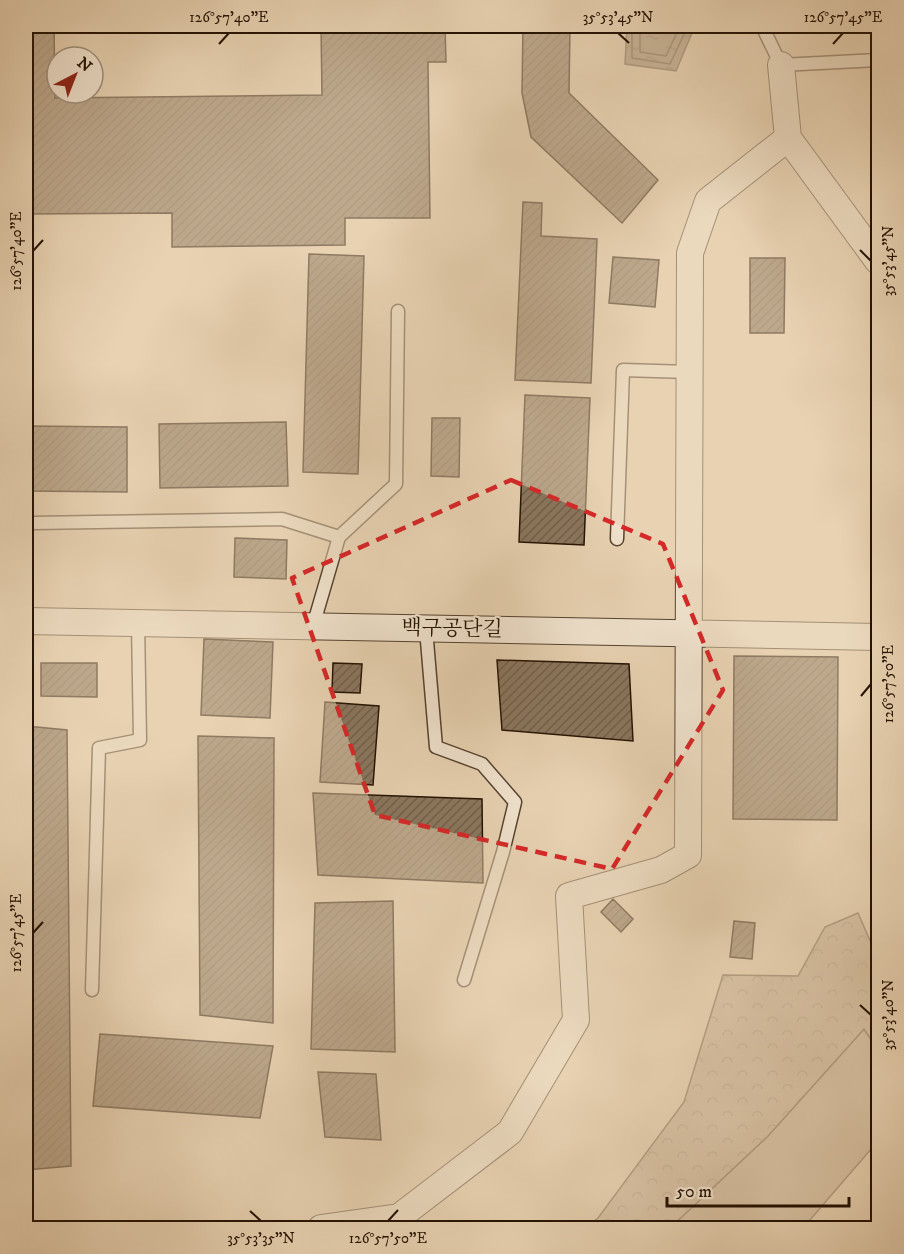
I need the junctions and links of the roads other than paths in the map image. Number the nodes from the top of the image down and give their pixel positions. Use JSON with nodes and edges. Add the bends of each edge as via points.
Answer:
{"nodes":[{"id":1,"x":762,"y":26,"type":"edge"},
{"id":2,"x":879,"y":60,"type":"edge"},
{"id":3,"x":781,"y":65,"type":"junction"},
{"id":4,"x":788,"y":138,"type":"junction"},
{"id":5,"x":879,"y":261,"type":"edge"},
{"id":6,"x":398,"y":311,"type":"dead end"},
{"id":7,"x":689,"y":372,"type":"junction"},
{"id":8,"x":33,"y":524,"type":"dead end"},
{"id":9,"x":339,"y":537,"type":"junction"},
{"id":10,"x":617,"y":539,"type":"dead end"},
{"id":11,"x":26,"y":621,"type":"edge"},
{"id":12,"x":138,"y":623,"type":"junction"},
{"id":13,"x":313,"y":626,"type":"junction"},
{"id":14,"x":426,"y":629,"type":"junction"},
{"id":15,"x":688,"y":634,"type":"junction"},
{"id":16,"x":879,"y":638,"type":"edge"},
{"id":17,"x":464,"y":980,"type":"dead end"},
{"id":18,"x":92,"y":990,"type":"dead end"},
{"id":19,"x":321,"y":1228,"type":"edge"}],
"edges":[{"from":1,"to":3,"type":"lane"},
{"from":2,"to":3,"type":"lane"},
{"from":3,"to":4,"type":"street"},
{"from":4,"to":5,"type":"street"},
{"from":4,"to":7,"type":"street","via":[[708,201],[690,253]]},
{"from":6,"to":9,"type":"lane","via":[[396,484]]},
{"from":7,"to":10,"type":"lane","via":[[623,370]]},
{"from":7,"to":15,"type":"street"},
{"from":8,"to":9,"type":"lane","via":[[282,519]]},
{"from":9,"to":13,"type":"lane"},
{"from":11,"to":12,"type":"street","name":"백구공단길"},
{"from":12,"to":13,"type":"street","name":"백구공단길"},
{"from":12,"to":18,"type":"lane","via":[[140,740],[99,748]]},
{"from":13,"to":14,"type":"street","name":"백구공단길"},
{"from":14,"to":15,"type":"street","name":"백구공단길"},
{"from":14,"to":17,"type":"lane","via":[[436,747],[482,764],[515,802]]},
{"from":15,"to":16,"type":"street","name":"백구공단길"},
{"from":15,"to":19,"type":"street","via":[[688,855],[661,870],[569,896],[576,1020],[510,1132],[399,1217]]}]}
